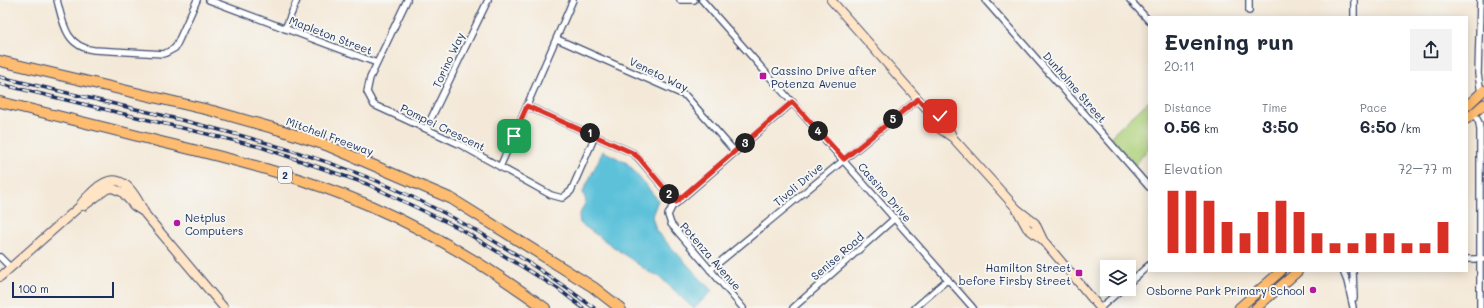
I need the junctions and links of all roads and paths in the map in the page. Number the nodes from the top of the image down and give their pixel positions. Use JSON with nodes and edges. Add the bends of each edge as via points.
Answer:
{"nodes":[{"id":1,"x":57,"y":0,"type":"edge"},
{"id":2,"x":196,"y":0,"type":"edge"},
{"id":3,"x":209,"y":0,"type":"edge"},
{"id":4,"x":297,"y":0,"type":"edge"},
{"id":5,"x":407,"y":0,"type":"edge"},
{"id":6,"x":488,"y":0,"type":"edge"},
{"id":7,"x":573,"y":0,"type":"edge"},
{"id":8,"x":680,"y":0,"type":"edge"},
{"id":9,"x":694,"y":0,"type":"edge"},
{"id":10,"x":702,"y":0,"type":"edge"},
{"id":11,"x":831,"y":0,"type":"edge"},
{"id":12,"x":985,"y":0,"type":"edge"},
{"id":13,"x":1130,"y":0,"type":"edge"},
{"id":14,"x":1249,"y":0,"type":"edge"},
{"id":15,"x":1354,"y":0,"type":"edge"},
{"id":16,"x":1480,"y":0,"type":"edge"},
{"id":17,"x":1249,"y":11,"type":"dead end"},
{"id":18,"x":1354,"y":16,"type":"edge"},
{"id":19,"x":1148,"y":20,"type":"edge"},
{"id":20,"x":285,"y":29,"type":"junction"},
{"id":21,"x":557,"y":39,"type":"junction"},
{"id":22,"x":0,"y":61,"type":"edge"},
{"id":23,"x":377,"y":63,"type":"junction"},
{"id":24,"x":1480,"y":65,"type":"junction"},
{"id":25,"x":1484,"y":73,"type":"edge"},
{"id":26,"x":1483,"y":92,"type":"edge"},
{"id":27,"x":918,"y":99,"type":"junction"},
{"id":28,"x":0,"y":102,"type":"edge"},
{"id":29,"x":792,"y":102,"type":"junction"},
{"id":30,"x":1484,"y":104,"type":"edge"},
{"id":31,"x":1468,"y":105,"type":"edge"},
{"id":32,"x":527,"y":106,"type":"junction"},
{"id":33,"x":1470,"y":116,"type":"edge"},
{"id":34,"x":426,"y":129,"type":"junction"},
{"id":35,"x":596,"y":136,"type":"junction"},
{"id":36,"x":735,"y":152,"type":"junction"},
{"id":37,"x":844,"y":159,"type":"junction"},
{"id":38,"x":500,"y":167,"type":"junction"},
{"id":39,"x":1148,"y":186,"type":"edge"},
{"id":40,"x":676,"y":202,"type":"junction"},
{"id":41,"x":895,"y":218,"type":"junction"},
{"id":42,"x":0,"y":257,"type":"edge"},
{"id":43,"x":1468,"y":259,"type":"edge"},
{"id":44,"x":1482,"y":259,"type":"edge"},
{"id":45,"x":1148,"y":266,"type":"edge"},
{"id":46,"x":10,"y":267,"type":"junction"},
{"id":47,"x":710,"y":270,"type":"junction"},
{"id":48,"x":1280,"y":272,"type":"edge"},
{"id":49,"x":1297,"y":272,"type":"edge"},
{"id":50,"x":1343,"y":272,"type":"edge"},
{"id":51,"x":1353,"y":272,"type":"edge"},
{"id":52,"x":0,"y":276,"type":"edge"},
{"id":53,"x":1136,"y":277,"type":"edge"},
{"id":54,"x":948,"y":279,"type":"junction"},
{"id":55,"x":1114,"y":296,"type":"edge"},
{"id":56,"x":1353,"y":307,"type":"edge"},
{"id":57,"x":224,"y":308,"type":"edge"},
{"id":58,"x":545,"y":308,"type":"edge"},
{"id":59,"x":620,"y":308,"type":"edge"},
{"id":60,"x":744,"y":308,"type":"edge"},
{"id":61,"x":793,"y":308,"type":"edge"},
{"id":62,"x":915,"y":308,"type":"edge"},
{"id":63,"x":973,"y":308,"type":"edge"},
{"id":64,"x":1100,"y":308,"type":"edge"},
{"id":65,"x":1239,"y":308,"type":"edge"},
{"id":66,"x":1256,"y":308,"type":"edge"},
{"id":67,"x":1480,"y":308,"type":"edge"}],
"edges":[{"from":1,"to":2,"type":"street","via":[[67,32],[78,46],[94,50],[164,54],[178,42]]},
{"from":3,"to":20,"type":"street","name":"Mapleton Street"},
{"from":4,"to":20,"type":"street"},
{"from":5,"to":23,"type":"street","name":"Pompei Crescent"},
{"from":6,"to":34,"type":"street","name":"Torino Way"},
{"from":7,"to":21,"type":"street"},
{"from":8,"to":9,"type":"street"},
{"from":10,"to":29,"type":"street","name":"Cassino Drive"},
{"from":11,"to":27,"type":"street"},
{"from":12,"to":39,"type":"street","name":"Dunholme Street"},
{"from":13,"to":19,"type":"street"},
{"from":14,"to":17,"type":"street"},
{"from":15,"to":18,"type":"street"},
{"from":16,"to":24,"type":"street"},
{"from":20,"to":23,"type":"street","name":"Mapleton Street"},
{"from":21,"to":32,"type":"street"},
{"from":21,"to":36,"type":"street","name":"Veneto Way","via":[[686,96]]},
{"from":22,"to":59,"type":"highway","name":"Mitchell Freeway","via":[[213,111],[326,145],[452,199],[593,287]]},
{"from":23,"to":34,"type":"street","name":"Pompei Crescent","via":[[367,92],[374,105]]},
{"from":24,"to":25,"type":"street"},
{"from":24,"to":26,"type":"street","via":[[1478,74]]},
{"from":26,"to":31,"type":"main road"},
{"from":27,"to":37,"type":"street","name":"Tivoli Drive"},
{"from":27,"to":64,"type":"street","via":[[927,108],[937,126],[953,138],[1017,209],[1027,228],[1043,240]]},
{"from":28,"to":58,"type":"highway","number":"2","via":[[206,153],[317,185],[372,206],[428,234]]},
{"from":29,"to":36,"type":"street","name":"Potenza Avenue"},
{"from":29,"to":37,"type":"street","name":"Cassino Drive"},
{"from":30,"to":33,"type":"main road"},
{"from":32,"to":35,"type":"street"},
{"from":32,"to":38,"type":"street"},
{"from":33,"to":44,"type":"street","via":[[1479,123],[1480,130]]},
{"from":34,"to":38,"type":"street","name":"Pompei Crescent"},
{"from":35,"to":38,"type":"street","name":"Pompei Crescent","via":[[572,191],[562,198],[551,195]]},
{"from":35,"to":40,"type":"street","via":[[636,156]]},
{"from":36,"to":40,"type":"street","name":"Potenza Avenue"},
{"from":37,"to":41,"type":"street","name":"Cassino Drive"},
{"from":37,"to":47,"type":"street","name":"Tivoli Drive"},
{"from":40,"to":47,"type":"street","name":"Potenza Avenue","via":[[668,215],[671,224]]},
{"from":41,"to":54,"type":"street","name":"Cassino Drive"},
{"from":41,"to":61,"type":"street","name":"Senise Road"},
{"from":42,"to":46,"type":"street"},
{"from":43,"to":44,"type":"street"},
{"from":44,"to":67,"type":"street"},
{"from":45,"to":53,"type":"street"},
{"from":46,"to":52,"type":"street"},
{"from":46,"to":57,"type":"street","via":[[79,208],[97,188],[106,182],[123,182],[145,214]]},
{"from":47,"to":60,"type":"street","name":"Potenza Avenue"},
{"from":48,"to":65,"type":"main road"},
{"from":49,"to":66,"type":"main road"},
{"from":50,"to":56,"type":"street","via":[[1348,281]]},
{"from":51,"to":56,"type":"street"},
{"from":54,"to":62,"type":"street"},
{"from":54,"to":63,"type":"street","name":"Cassino Drive"},
{"from":55,"to":64,"type":"street"}]}
